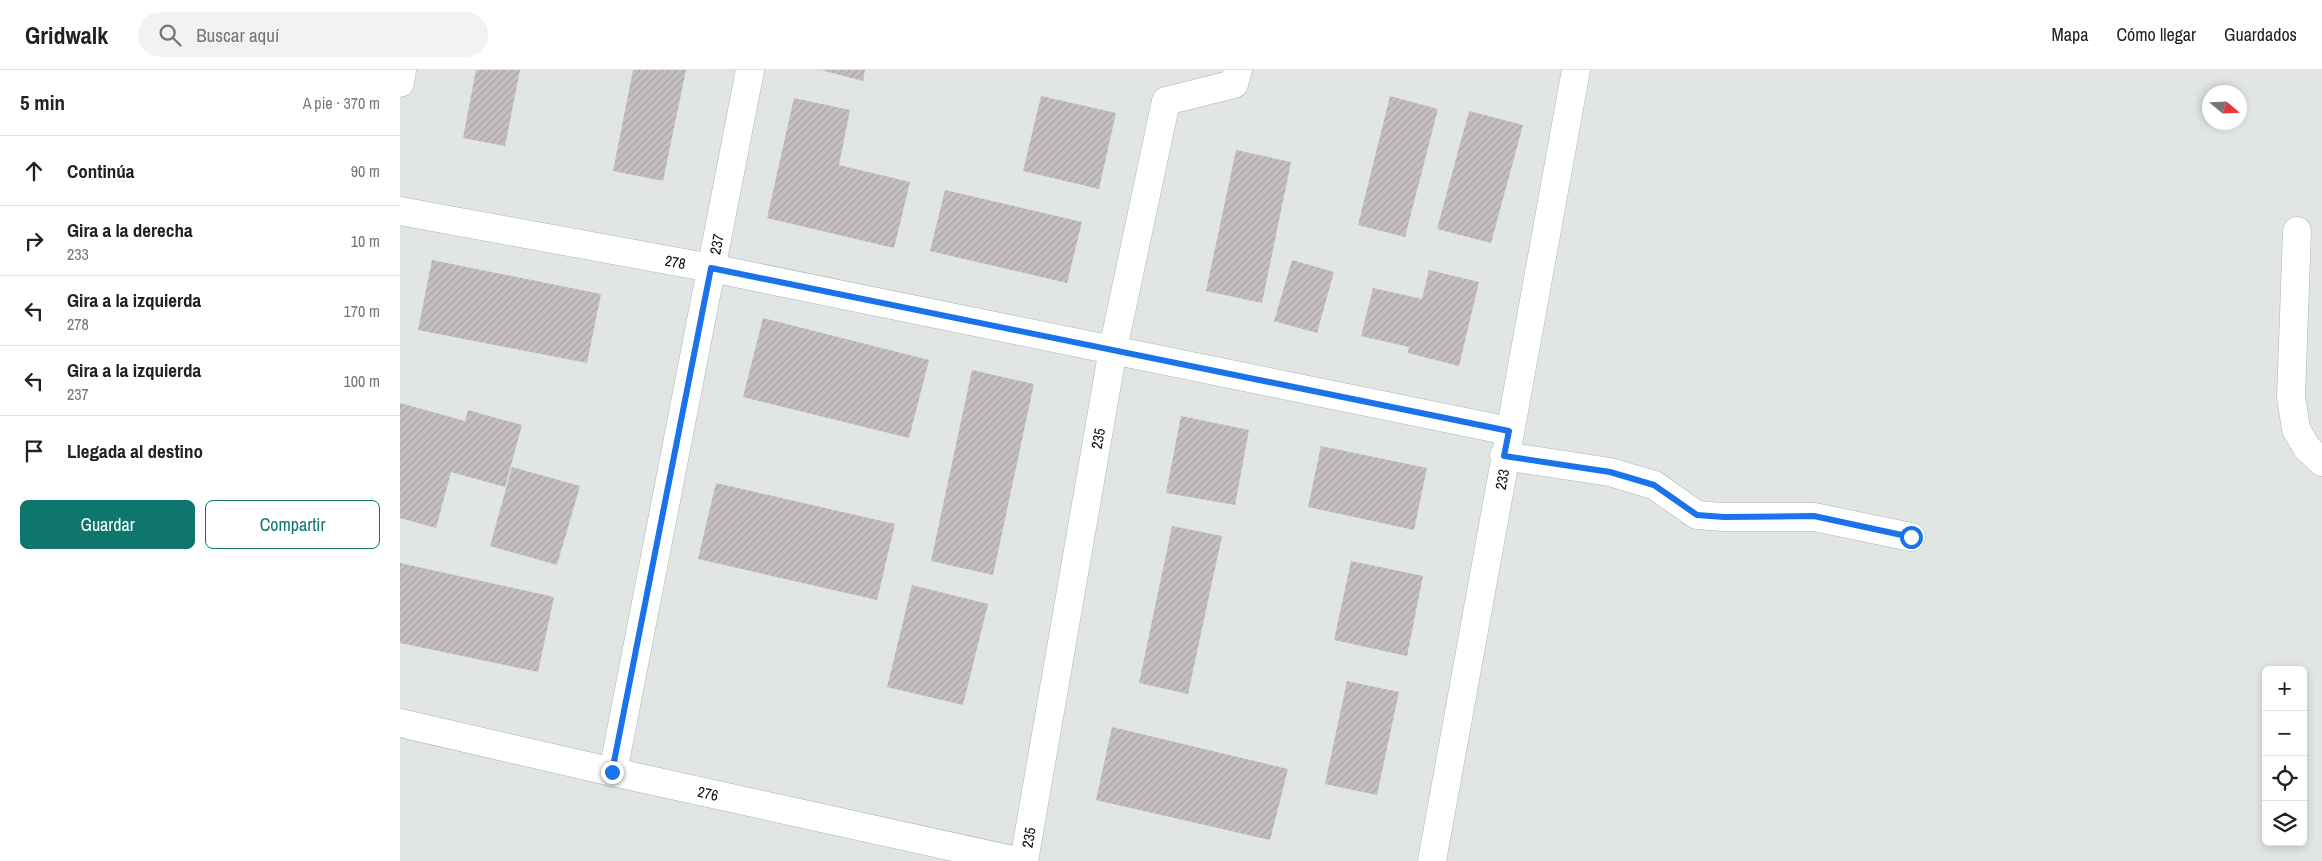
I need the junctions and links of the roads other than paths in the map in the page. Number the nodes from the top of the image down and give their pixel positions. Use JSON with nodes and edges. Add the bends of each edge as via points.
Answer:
{"nodes":[{"id":1,"x":402,"y":70,"type":"edge"},
{"id":2,"x":750,"y":70,"type":"edge"},
{"id":3,"x":1238,"y":70,"type":"edge"},
{"id":4,"x":1576,"y":70,"type":"edge"},
{"id":5,"x":400,"y":83,"type":"edge"},
{"id":6,"x":400,"y":211,"type":"edge"},
{"id":7,"x":2297,"y":231,"type":"dead end"},
{"id":8,"x":711,"y":268,"type":"junction"},
{"id":9,"x":1113,"y":348,"type":"junction"},
{"id":10,"x":1506,"y":444,"type":"junction"},
{"id":11,"x":2322,"y":462,"type":"edge"},
{"id":12,"x":1911,"y":537,"type":"dead end"},
{"id":13,"x":400,"y":723,"type":"edge"},
{"id":14,"x":612,"y":772,"type":"junction"},
{"id":15,"x":1017,"y":861,"type":"edge"},
{"id":16,"x":1024,"y":861,"type":"edge"},
{"id":17,"x":1432,"y":861,"type":"edge"}],
"edges":[{"from":1,"to":5,"type":"street"},
{"from":2,"to":8,"type":"street","name":"237"},
{"from":3,"to":9,"type":"street","name":"235","via":[[1234,84],[1166,101]]},
{"from":4,"to":10,"type":"street","name":"233"},
{"from":6,"to":8,"type":"street","name":"278"},
{"from":7,"to":11,"type":"street","via":[[2292,397],[2296,429],[2307,448]]},
{"from":8,"to":9,"type":"street","name":"278"},
{"from":8,"to":14,"type":"street","name":"237"},
{"from":9,"to":10,"type":"street","name":"278"},
{"from":9,"to":16,"type":"street","name":"235"},
{"from":10,"to":12,"type":"street","name":"278","via":[[1654,485],[1697,515],[1814,516]]},
{"from":10,"to":17,"type":"street","name":"233"},
{"from":13,"to":14,"type":"street","name":"276"},
{"from":14,"to":15,"type":"street","name":"276"}]}
